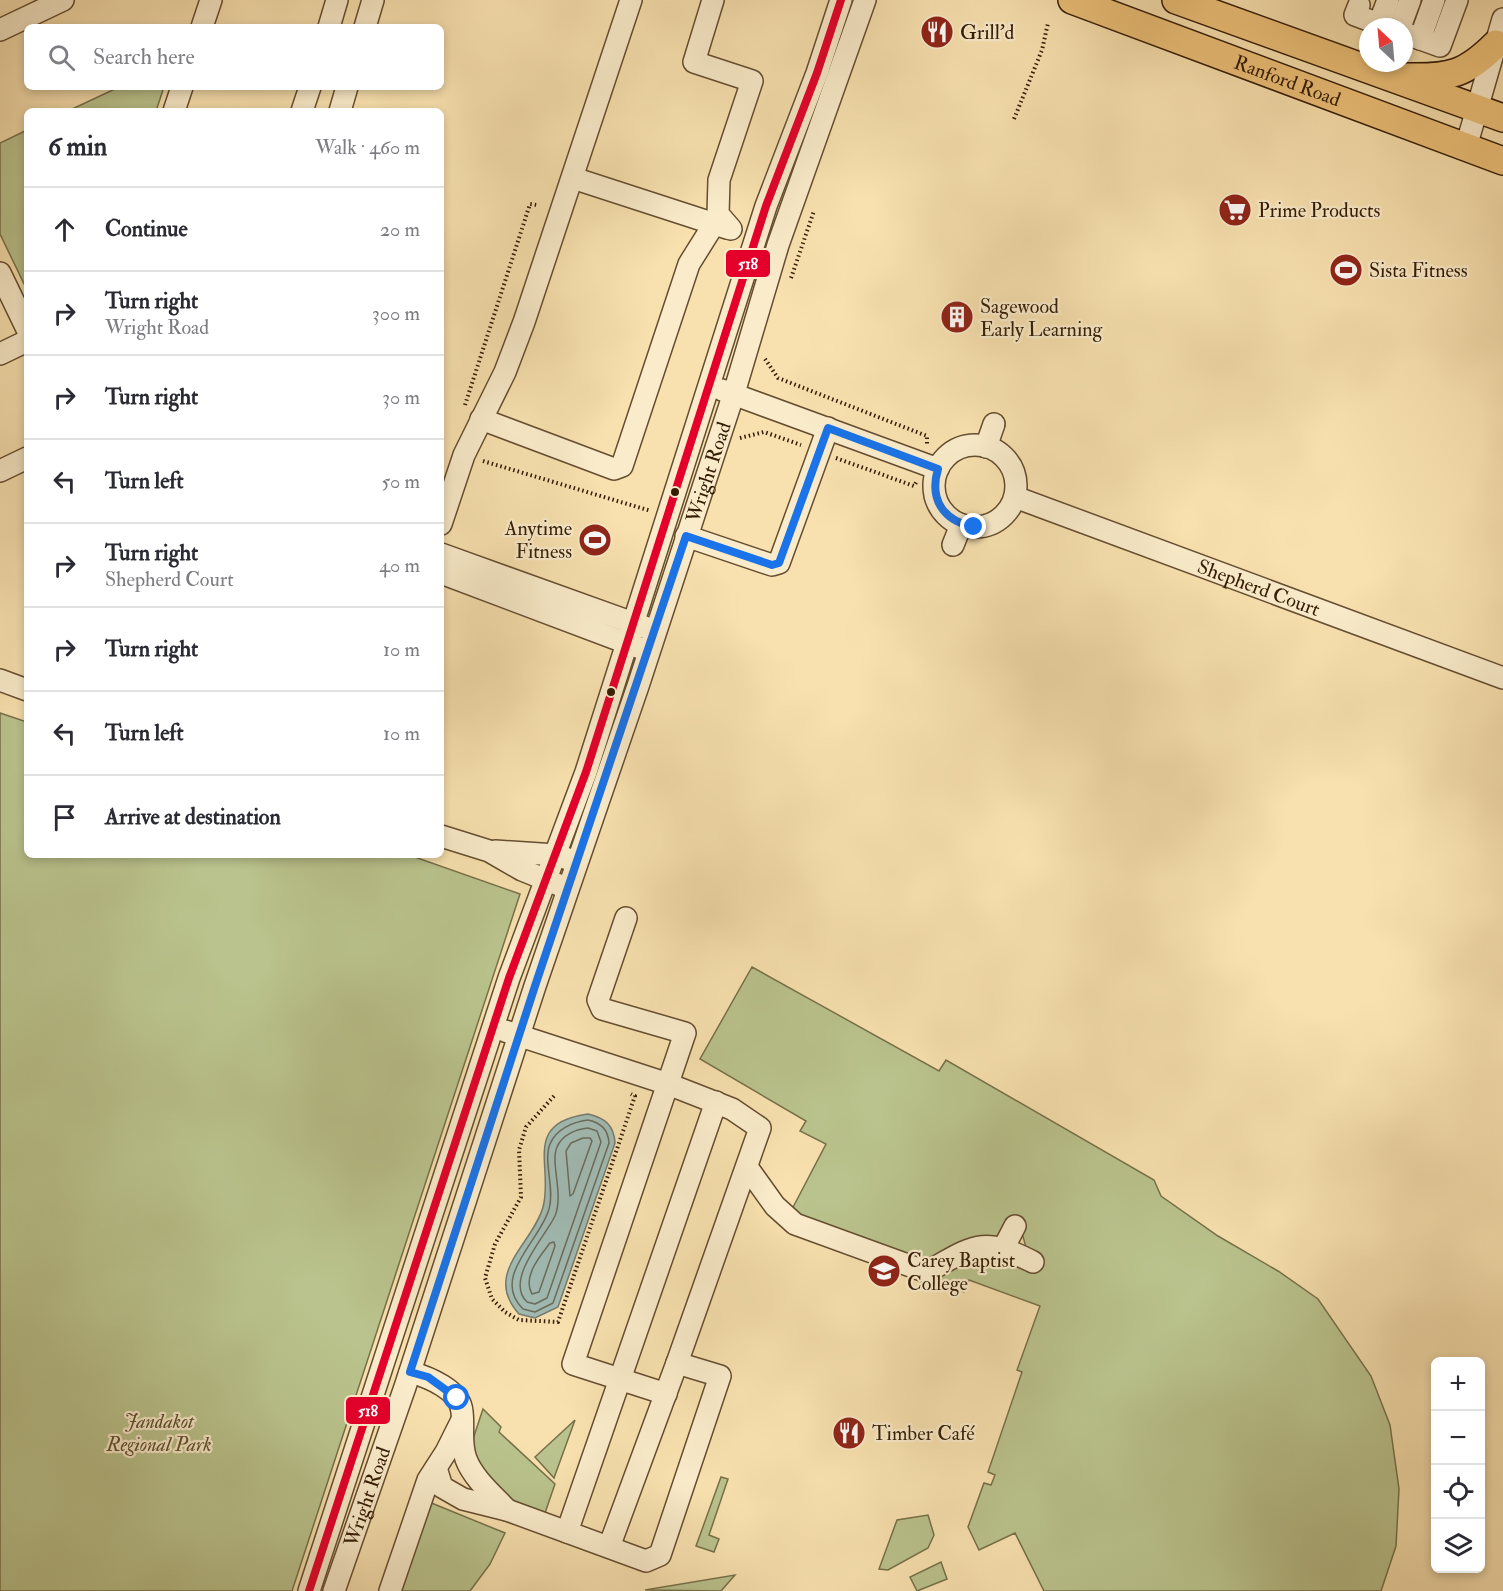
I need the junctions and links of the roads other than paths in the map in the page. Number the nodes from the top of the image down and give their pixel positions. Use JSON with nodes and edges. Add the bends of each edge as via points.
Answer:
{"nodes":[{"id":1,"x":63,"y":0,"type":"edge"},
{"id":2,"x":211,"y":0,"type":"edge"},
{"id":3,"x":338,"y":0,"type":"edge"},
{"id":4,"x":373,"y":0,"type":"edge"},
{"id":5,"x":631,"y":0,"type":"edge"},
{"id":6,"x":713,"y":0,"type":"edge"},
{"id":7,"x":841,"y":0,"type":"edge"},
{"id":8,"x":865,"y":0,"type":"edge"},
{"id":9,"x":1072,"y":0,"type":"edge"},
{"id":10,"x":1176,"y":0,"type":"edge"},
{"id":11,"x":1229,"y":0,"type":"edge"},
{"id":12,"x":1388,"y":0,"type":"edge"},
{"id":13,"x":1410,"y":0,"type":"edge"},
{"id":14,"x":1434,"y":0,"type":"edge"},
{"id":15,"x":1457,"y":0,"type":"edge"},
{"id":16,"x":1355,"y":2,"type":"edge"},
{"id":17,"x":1363,"y":18,"type":"edge"},
{"id":18,"x":1385,"y":18,"type":"edge"},
{"id":19,"x":1403,"y":18,"type":"edge"},
{"id":20,"x":203,"y":24,"type":"edge"},
{"id":21,"x":330,"y":24,"type":"edge"},
{"id":22,"x":366,"y":24,"type":"edge"},
{"id":23,"x":1249,"y":27,"type":"junction"},
{"id":24,"x":0,"y":30,"type":"edge"},
{"id":25,"x":1500,"y":32,"type":"edge"},
{"id":26,"x":1413,"y":34,"type":"edge"},
{"id":27,"x":1413,"y":36,"type":"edge"},
{"id":28,"x":817,"y":73,"type":"junction"},
{"id":29,"x":1386,"y":76,"type":"junction"},
{"id":30,"x":839,"y":79,"type":"junction"},
{"id":31,"x":181,"y":90,"type":"edge"},
{"id":32,"x":309,"y":90,"type":"edge"},
{"id":33,"x":346,"y":90,"type":"edge"},
{"id":34,"x":175,"y":108,"type":"edge"},
{"id":35,"x":303,"y":108,"type":"edge"},
{"id":36,"x":341,"y":108,"type":"edge"},
{"id":37,"x":1478,"y":109,"type":"junction"},
{"id":38,"x":1503,"y":118,"type":"edge"},
{"id":39,"x":1467,"y":147,"type":"junction"},
{"id":40,"x":1503,"y":161,"type":"edge"},
{"id":41,"x":573,"y":178,"type":"junction"},
{"id":42,"x":723,"y":226,"type":"junction"},
{"id":43,"x":756,"y":237,"type":"junction"},
{"id":44,"x":778,"y":245,"type":"junction"},
{"id":45,"x":0,"y":273,"type":"edge"},
{"id":46,"x":20,"y":347,"type":"edge"},
{"id":47,"x":710,"y":386,"type":"junction"},
{"id":48,"x":734,"y":393,"type":"junction"},
{"id":49,"x":481,"y":419,"type":"junction"},
{"id":50,"x":994,"y":424,"type":"dead end"},
{"id":51,"x":828,"y":428,"type":"junction"},
{"id":52,"x":986,"y":447,"type":"junction"},
{"id":53,"x":24,"y":459,"type":"edge"},
{"id":54,"x":938,"y":469,"type":"junction"},
{"id":55,"x":0,"y":471,"type":"edge"},
{"id":56,"x":1015,"y":497,"type":"junction"},
{"id":57,"x":444,"y":515,"type":"edge"},
{"id":58,"x":961,"y":525,"type":"junction"},
{"id":59,"x":686,"y":536,"type":"junction"},
{"id":60,"x":953,"y":545,"type":"dead end"},
{"id":61,"x":444,"y":555,"type":"edge"},
{"id":62,"x":444,"y":574,"type":"edge"},
{"id":63,"x":656,"y":630,"type":"junction"},
{"id":64,"x":632,"y":634,"type":"junction"},
{"id":65,"x":649,"y":651,"type":"junction"},
{"id":66,"x":1503,"y":678,"type":"edge"},
{"id":67,"x":0,"y":680,"type":"edge"},
{"id":68,"x":24,"y":689,"type":"edge"},
{"id":69,"x":444,"y":837,"type":"edge"},
{"id":70,"x":489,"y":851,"type":"junction"},
{"id":71,"x":556,"y":855,"type":"junction"},
{"id":72,"x":578,"y":862,"type":"junction"},
{"id":73,"x":547,"y":881,"type":"junction"},
{"id":74,"x":569,"y":888,"type":"junction"},
{"id":75,"x":626,"y":918,"type":"dead end"},
{"id":76,"x":493,"y":1028,"type":"junction"},
{"id":77,"x":519,"y":1036,"type":"junction"},
{"id":78,"x":668,"y":1084,"type":"junction"},
{"id":79,"x":716,"y":1102,"type":"junction"},
{"id":80,"x":747,"y":1167,"type":"junction"},
{"id":81,"x":1015,"y":1226,"type":"dead end"},
{"id":82,"x":1004,"y":1247,"type":"junction"},
{"id":83,"x":1033,"y":1262,"type":"dead end"},
{"id":84,"x":678,"y":1363,"type":"junction"},
{"id":85,"x":380,"y":1373,"type":"junction"},
{"id":86,"x":620,"y":1378,"type":"junction"},
{"id":87,"x":407,"y":1379,"type":"junction"},
{"id":88,"x":666,"y":1394,"type":"junction"},
{"id":89,"x":462,"y":1420,"type":"junction"},
{"id":90,"x":436,"y":1468,"type":"junction"},
{"id":91,"x":507,"y":1510,"type":"junction"},
{"id":92,"x":567,"y":1532,"type":"junction"},
{"id":93,"x":609,"y":1547,"type":"junction"},
{"id":94,"x":309,"y":1591,"type":"edge"},
{"id":95,"x":334,"y":1591,"type":"edge"},
{"id":96,"x":390,"y":1591,"type":"edge"}],
"edges":[{"from":1,"to":24,"type":"street"},
{"from":2,"to":20,"type":"street"},
{"from":3,"to":21,"type":"street"},
{"from":4,"to":22,"type":"street"},
{"from":5,"to":41,"type":"street"},
{"from":6,"to":42,"type":"street","via":[[694,62],[752,81],[719,180],[718,214]]},
{"from":7,"to":28,"type":"street","name":"Wright Road"},
{"from":8,"to":30,"type":"street","name":"Wright Road"},
{"from":9,"to":39,"type":"main road","name":"Ranford Road"},
{"from":10,"to":23,"type":"main road","name":"Ranford Road"},
{"from":11,"to":23,"type":"street"},
{"from":12,"to":18,"type":"street"},
{"from":13,"to":19,"type":"street"},
{"from":14,"to":26,"type":"street"},
{"from":15,"to":27,"type":"street","via":[[1440,46]]},
{"from":16,"to":17,"type":"street","via":[[1355,15]]},
{"from":23,"to":29,"type":"main road","name":"Ranford Road"},
{"from":25,"to":29,"type":"main road","via":[[1477,63],[1460,72],[1439,78]]},
{"from":25,"to":37,"type":"street"},
{"from":28,"to":30,"type":"street"},
{"from":28,"to":43,"type":"street","name":"Wright Road"},
{"from":29,"to":37,"type":"main road","name":"Ranford Road"},
{"from":30,"to":44,"type":"street","name":"Wright Road"},
{"from":31,"to":34,"type":"street"},
{"from":32,"to":35,"type":"street"},
{"from":33,"to":36,"type":"street"},
{"from":37,"to":38,"type":"main road","name":"Ranford Road"},
{"from":37,"to":39,"type":"street"},
{"from":39,"to":40,"type":"main road","name":"Ranford Road"},
{"from":41,"to":42,"type":"street"},
{"from":41,"to":49,"type":"street","via":[[505,372]]},
{"from":42,"to":43,"type":"street"},
{"from":42,"to":49,"type":"street","via":[[689,264],[625,461],[618,469]]},
{"from":43,"to":44,"type":"street"},
{"from":43,"to":47,"type":"street","name":"Wright Road"},
{"from":44,"to":48,"type":"street","name":"Wright Road"},
{"from":45,"to":46,"type":"street"},
{"from":47,"to":48,"type":"street"},
{"from":47,"to":64,"type":"street","name":"Wright Road"},
{"from":48,"to":51,"type":"street"},
{"from":48,"to":59,"type":"street","name":"Wright Road"},
{"from":49,"to":57,"type":"street"},
{"from":50,"to":52,"type":"street"},
{"from":51,"to":54,"type":"street"},
{"from":51,"to":59,"type":"street","via":[[779,563],[772,565]]},
{"from":52,"to":54,"type":"street","via":[[956,450]]},
{"from":52,"to":56,"type":"street","via":[[1006,459],[1013,471]]},
{"from":53,"to":55,"type":"street"},
{"from":54,"to":58,"type":"street","via":[[935,496],[940,508]]},
{"from":56,"to":58,"type":"street","via":[[1009,509],[993,522],[974,527]]},
{"from":56,"to":66,"type":"street","name":"Shepherd Court"},
{"from":58,"to":60,"type":"street"},
{"from":59,"to":63,"type":"street","name":"Wright Road"},
{"from":61,"to":64,"type":"street"},
{"from":62,"to":64,"type":"street"},
{"from":63,"to":64,"type":"street"},
{"from":63,"to":65,"type":"street","name":"Wright Road"},
{"from":64,"to":65,"type":"street"},
{"from":64,"to":71,"type":"street","name":"Wright Road"},
{"from":65,"to":72,"type":"street","name":"Wright Road"},
{"from":67,"to":68,"type":"street"},
{"from":69,"to":70,"type":"street"},
{"from":70,"to":71,"type":"street"},
{"from":70,"to":73,"type":"street"},
{"from":71,"to":72,"type":"street"},
{"from":71,"to":73,"type":"street","name":"Wright Road"},
{"from":72,"to":74,"type":"street","name":"Wright Road"},
{"from":73,"to":74,"type":"street"},
{"from":73,"to":76,"type":"street","name":"Wright Road"},
{"from":74,"to":77,"type":"street","name":"Wright Road"},
{"from":75,"to":78,"type":"street","via":[[598,1000],[602,1008],[685,1033]]},
{"from":76,"to":77,"type":"street"},
{"from":76,"to":85,"type":"street","name":"Wright Road"},
{"from":77,"to":78,"type":"street"},
{"from":77,"to":87,"type":"street","name":"Wright Road"},
{"from":78,"to":79,"type":"street"},
{"from":78,"to":86,"type":"street","via":[[573,1364]]},
{"from":79,"to":80,"type":"street","via":[[760,1128]]},
{"from":79,"to":86,"type":"street"},
{"from":80,"to":82,"type":"street","via":[[775,1206],[795,1224],[927,1272],[971,1249]]},
{"from":80,"to":84,"type":"street"},
{"from":81,"to":82,"type":"street"},
{"from":82,"to":83,"type":"street"},
{"from":84,"to":88,"type":"street"},
{"from":84,"to":93,"type":"street","via":[[720,1376],[660,1555],[646,1561]]},
{"from":85,"to":87,"type":"street"},
{"from":85,"to":94,"type":"street","name":"Wright Road"},
{"from":86,"to":88,"type":"street"},
{"from":86,"to":92,"type":"street"},
{"from":87,"to":89,"type":"street","via":[[428,1377],[457,1398]]},
{"from":87,"to":95,"type":"street","name":"Wright Road"},
{"from":88,"to":93,"type":"street"},
{"from":89,"to":90,"type":"street"},
{"from":89,"to":91,"type":"street","via":[[466,1461]]},
{"from":90,"to":91,"type":"street","via":[[442,1487],[449,1494]]},
{"from":90,"to":96,"type":"street","via":[[428,1480]]},
{"from":91,"to":92,"type":"street"},
{"from":92,"to":93,"type":"street"}]}
